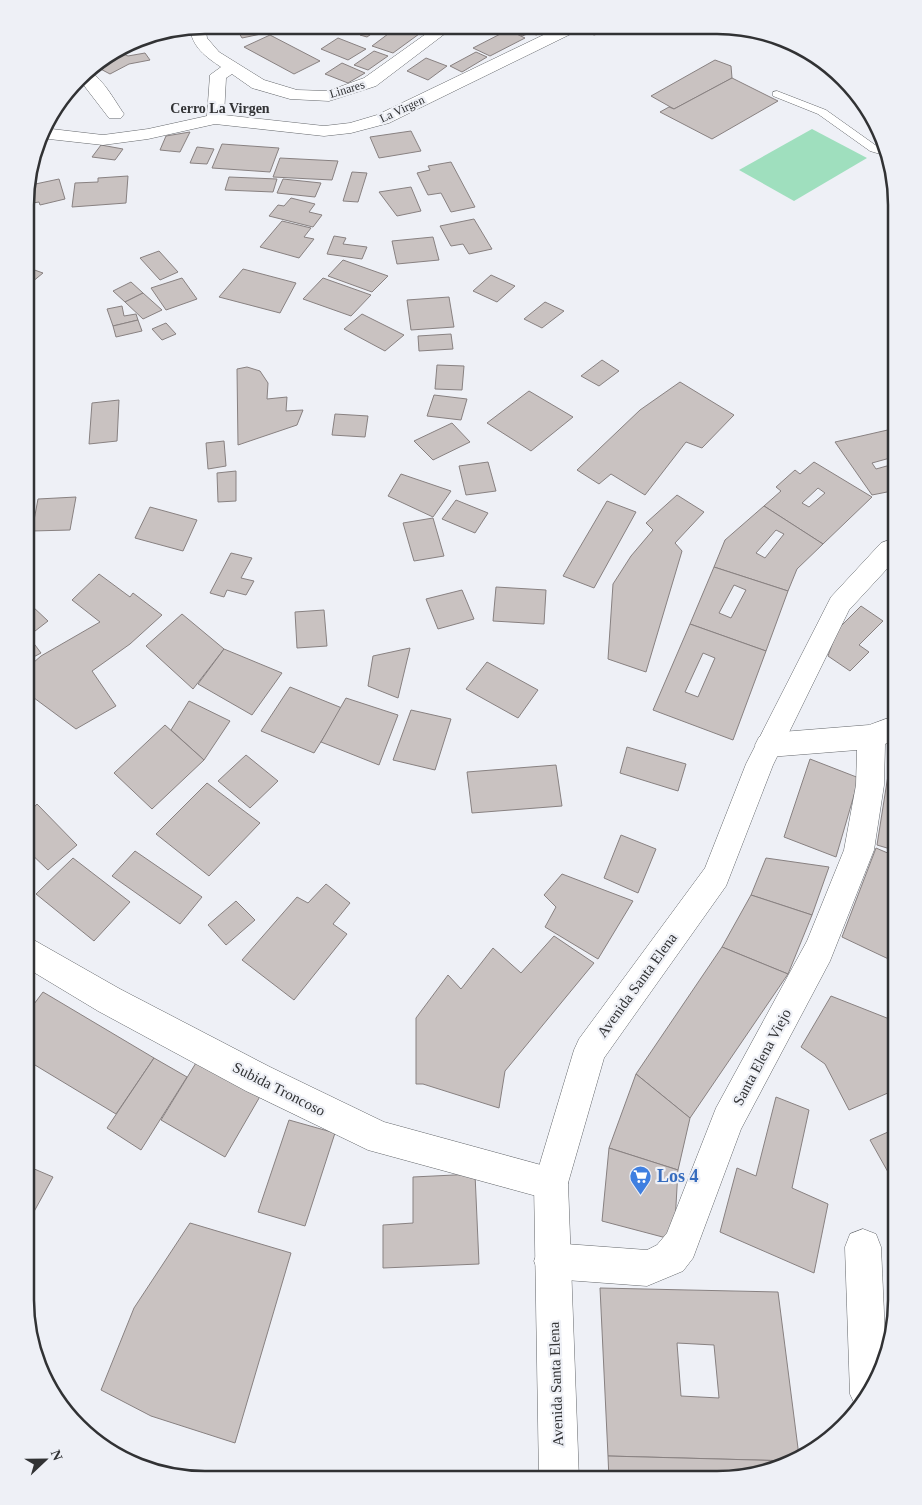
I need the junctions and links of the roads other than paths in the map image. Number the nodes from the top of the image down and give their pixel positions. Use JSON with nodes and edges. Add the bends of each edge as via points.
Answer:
{"nodes":[{"id":1,"x":199,"y":34,"type":"edge"},
{"id":2,"x":435,"y":34,"type":"edge"},
{"id":3,"x":558,"y":34,"type":"edge"},
{"id":4,"x":232,"y":68,"type":"junction"},
{"id":5,"x":90,"y":78,"type":"edge"},
{"id":6,"x":777,"y":94,"type":"dead end"},
{"id":7,"x":115,"y":114,"type":"dead end"},
{"id":8,"x":215,"y":119,"type":"junction"},
{"id":9,"x":49,"y":133,"type":"edge"},
{"id":10,"x":879,"y":150,"type":"edge"},
{"id":11,"x":888,"y":552,"type":"edge"},
{"id":12,"x":884,"y":731,"type":"edge"},
{"id":13,"x":769,"y":745,"type":"junction"},
{"id":14,"x":34,"y":955,"type":"edge"},
{"id":15,"x":551,"y":1183,"type":"junction"},
{"id":16,"x":863,"y":1247,"type":"dead end"},
{"id":17,"x":552,"y":1260,"type":"junction"},
{"id":18,"x":868,"y":1379,"type":"edge"},
{"id":19,"x":559,"y":1471,"type":"edge"}],
"edges":[{"from":1,"to":4,"type":"street","name":"Linares","via":[[205,47]]},
{"from":2,"to":4,"type":"street","name":"Linares","via":[[370,82],[329,96],[296,95],[258,84]]},
{"from":3,"to":8,"type":"street","name":"La Virgen","via":[[383,119],[351,128],[324,131]]},
{"from":4,"to":8,"type":"street","via":[[218,75]]},
{"from":5,"to":7,"type":"street","via":[[105,104]]},
{"from":6,"to":10,"type":"lane","via":[[822,112]]},
{"from":8,"to":9,"type":"street","name":"La Virgen","via":[[103,140]]},
{"from":11,"to":13,"type":"street","name":"Avenida Santa Elena","via":[[840,604]]},
{"from":12,"to":13,"type":"street","name":"Santa Elena Viejo"},
{"from":12,"to":17,"type":"street","name":"Santa Elena Viejo","via":[[870,785],[859,850],[819,950],[728,1120],[680,1245],[670,1258],[647,1268]]},
{"from":13,"to":15,"type":"street","name":"Avenida Santa Elena","via":[[716,876],[590,1050]]},
{"from":14,"to":15,"type":"street","name":"Subida Troncoso","via":[[108,1000],[380,1138]]},
{"from":15,"to":17,"type":"street","name":"Avenida Santa Elena"},
{"from":16,"to":18,"type":"street"},
{"from":17,"to":19,"type":"street","name":"Avenida Santa Elena"}]}
